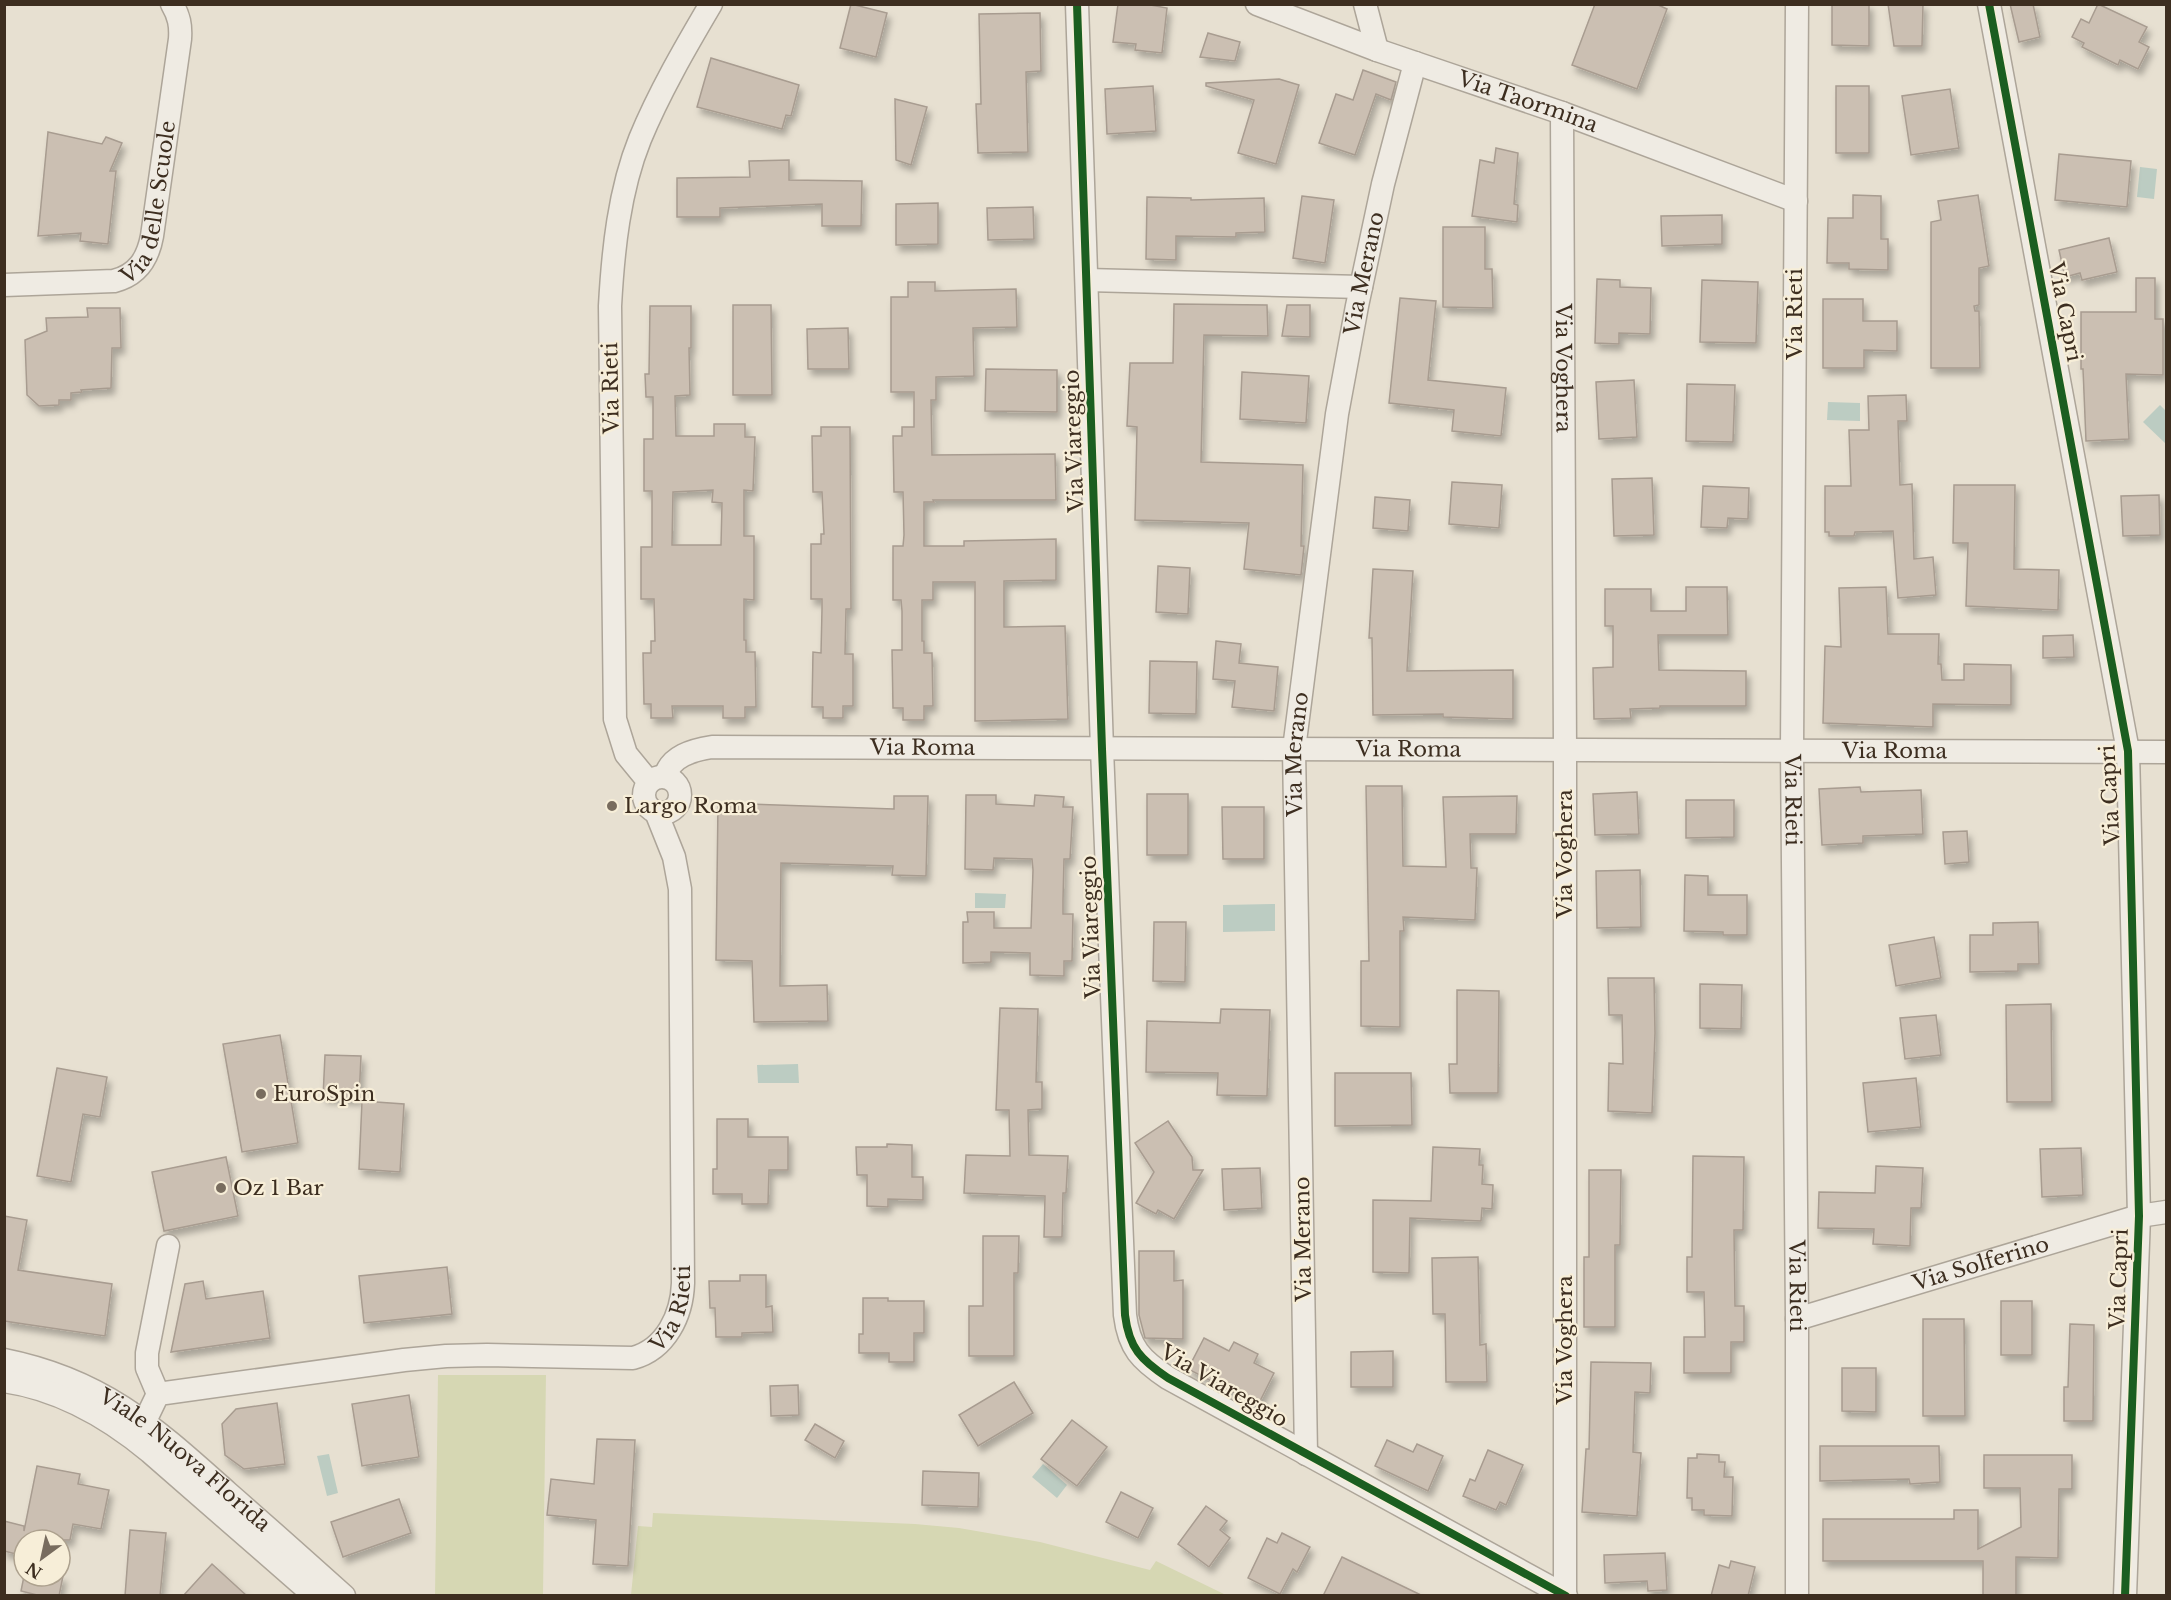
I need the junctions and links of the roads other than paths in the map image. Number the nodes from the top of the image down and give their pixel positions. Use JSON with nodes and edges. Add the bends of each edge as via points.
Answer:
{"nodes":[{"id":1,"x":172,"y":4,"type":"edge"},
{"id":2,"x":711,"y":4,"type":"edge"},
{"id":3,"x":1077,"y":4,"type":"edge"},
{"id":4,"x":1257,"y":4,"type":"edge"},
{"id":5,"x":1365,"y":4,"type":"edge"},
{"id":6,"x":1797,"y":4,"type":"edge"},
{"id":7,"x":1989,"y":4,"type":"edge"},
{"id":8,"x":1377,"y":50,"type":"junction"},
{"id":9,"x":1415,"y":63,"type":"junction"},
{"id":10,"x":1562,"y":114,"type":"junction"},
{"id":11,"x":1796,"y":201,"type":"junction"},
{"id":12,"x":1087,"y":280,"type":"junction"},
{"id":13,"x":4,"y":285,"type":"edge"},
{"id":14,"x":1361,"y":286,"type":"junction"},
{"id":15,"x":1102,"y":749,"type":"junction"},
{"id":16,"x":1294,"y":749,"type":"junction"},
{"id":17,"x":1565,"y":749,"type":"junction"},
{"id":18,"x":1792,"y":750,"type":"junction"},
{"id":19,"x":2128,"y":751,"type":"junction"},
{"id":20,"x":2166,"y":752,"type":"edge"},
{"id":21,"x":657,"y":780,"type":"junction"},
{"id":22,"x":656,"y":812,"type":"junction"},
{"id":23,"x":2166,"y":1212,"type":"edge"},
{"id":24,"x":2139,"y":1216,"type":"junction"},
{"id":25,"x":168,"y":1246,"type":"dead end"},
{"id":26,"x":1797,"y":1319,"type":"junction"},
{"id":27,"x":4,"y":1360,"type":"edge"},
{"id":28,"x":4,"y":1381,"type":"edge"},
{"id":29,"x":158,"y":1394,"type":"junction"},
{"id":30,"x":145,"y":1421,"type":"junction"},
{"id":31,"x":1306,"y":1454,"type":"junction"},
{"id":32,"x":1565,"y":1595,"type":"edge"},
{"id":33,"x":315,"y":1596,"type":"edge"},
{"id":34,"x":344,"y":1596,"type":"edge"},
{"id":35,"x":1797,"y":1596,"type":"edge"},
{"id":36,"x":2125,"y":1596,"type":"edge"}],
"edges":[{"from":1,"to":13,"type":"street","name":"Via delle Scuole","via":[[181,25],[180,39],[152,236],[143,261],[130,276],[114,281]]},
{"from":2,"to":21,"type":"street","name":"Via Rieti","via":[[640,139],[623,202],[612,268],[615,719],[626,754]]},
{"from":3,"to":12,"type":"street","name":"Via Viareggio"},
{"from":4,"to":8,"type":"street","name":"Via Taormina"},
{"from":5,"to":8,"type":"street"},
{"from":6,"to":11,"type":"street","name":"Via Rieti"},
{"from":7,"to":19,"type":"street","name":"Via Capri"},
{"from":8,"to":9,"type":"street","name":"Via Taormina"},
{"from":9,"to":10,"type":"street","name":"Via Taormina"},
{"from":9,"to":14,"type":"street","name":"Via Merano"},
{"from":10,"to":11,"type":"street","name":"Via Taormina"},
{"from":10,"to":17,"type":"street","name":"Via Voghera"},
{"from":11,"to":18,"type":"street","name":"Via Rieti"},
{"from":12,"to":14,"type":"street"},
{"from":12,"to":15,"type":"street","name":"Via Viareggio"},
{"from":14,"to":16,"type":"street","name":"Via Merano","via":[[1337,414]]},
{"from":15,"to":16,"type":"street","name":"Via Roma"},
{"from":15,"to":21,"type":"street","name":"Via Roma","via":[[712,747],[680,757]]},
{"from":15,"to":31,"type":"street","name":"Via Viareggio","via":[[1129,1338],[1139,1356],[1157,1371]]},
{"from":16,"to":17,"type":"street","name":"Via Roma"},
{"from":16,"to":31,"type":"street","name":"Via Merano"},
{"from":17,"to":18,"type":"street","name":"Via Roma"},
{"from":17,"to":32,"type":"street","name":"Via Voghera"},
{"from":18,"to":19,"type":"street","name":"Via Roma"},
{"from":18,"to":26,"type":"street","name":"Via Rieti"},
{"from":19,"to":20,"type":"street","name":"Via Roma"},
{"from":19,"to":24,"type":"street","name":"Via Capri"},
{"from":21,"to":22,"type":"street","via":[[644,793],[644,799]]},
{"from":21,"to":22,"type":"street","via":[[670,779],[678,787],[680,799],[673,809]]},
{"from":22,"to":29,"type":"street","name":"Via Rieti","via":[[674,856],[680,889],[683,1283],[678,1312],[663,1340],[642,1356],[626,1359],[446,1356]]},
{"from":23,"to":24,"type":"street","name":"Via Solferino"},
{"from":24,"to":26,"type":"street","name":"Via Solferino"},
{"from":24,"to":36,"type":"street","name":"Via Capri"},
{"from":25,"to":29,"type":"street","via":[[147,1353],[147,1368]]},
{"from":26,"to":35,"type":"street","name":"Via Rieti"},
{"from":27,"to":30,"type":"street","name":"Viale Nuova Florida","via":[[71,1379]]},
{"from":28,"to":33,"type":"street","name":"Viale Nuova Florida","via":[[61,1396],[123,1431]]},
{"from":29,"to":30,"type":"street"},
{"from":30,"to":34,"type":"street","name":"Viale Nuova Florida"},
{"from":31,"to":32,"type":"street","name":"Via Viareggio"}]}
